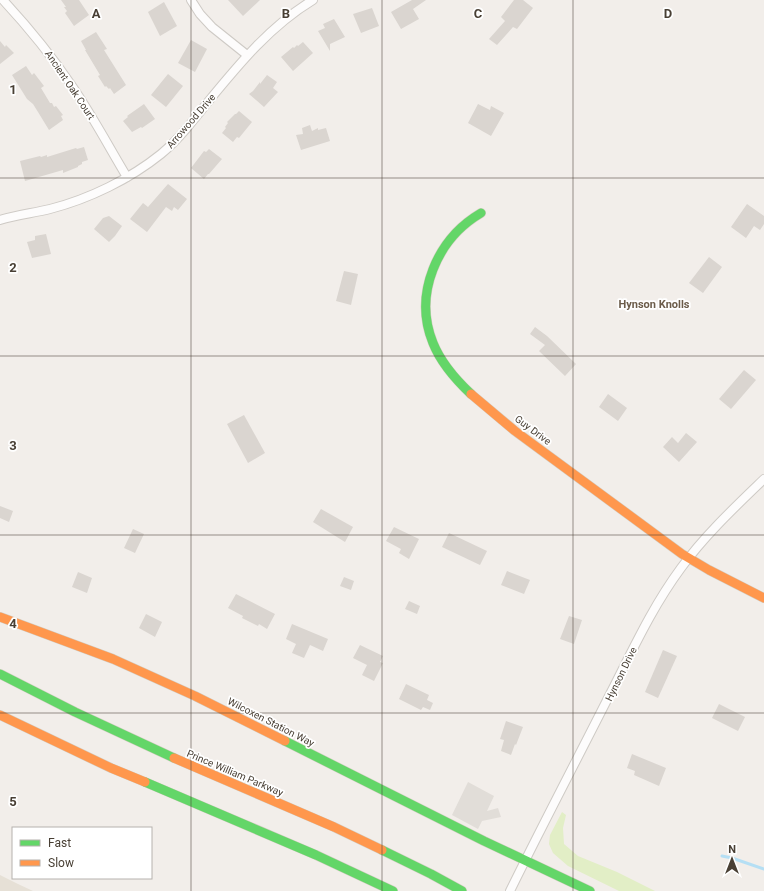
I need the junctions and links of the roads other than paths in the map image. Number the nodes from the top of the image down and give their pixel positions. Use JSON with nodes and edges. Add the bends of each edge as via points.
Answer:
{"nodes":[{"id":1,"x":3,"y":0,"type":"edge"},
{"id":2,"x":191,"y":0,"type":"edge"},
{"id":3,"x":313,"y":0,"type":"edge"},
{"id":4,"x":247,"y":55,"type":"junction"},
{"id":5,"x":127,"y":177,"type":"junction"},
{"id":6,"x":481,"y":212,"type":"dead end"},
{"id":7,"x":0,"y":220,"type":"edge"},
{"id":8,"x":764,"y":480,"type":"edge"},
{"id":9,"x":689,"y":558,"type":"junction"},
{"id":10,"x":764,"y":598,"type":"edge"},
{"id":11,"x":0,"y":617,"type":"edge"},
{"id":12,"x":0,"y":674,"type":"edge"},
{"id":13,"x":0,"y":715,"type":"edge"},
{"id":14,"x":526,"y":860,"type":"junction"},
{"id":15,"x":393,"y":891,"type":"edge"},
{"id":16,"x":462,"y":891,"type":"edge"},
{"id":17,"x":510,"y":891,"type":"edge"},
{"id":18,"x":590,"y":891,"type":"edge"}],
"edges":[{"from":1,"to":5,"type":"street","name":"Ancient Oak Court","via":[[42,44],[72,86]]},
{"from":2,"to":4,"type":"street","via":[[212,27]]},
{"from":3,"to":4,"type":"street","name":"Arrowood Drive","via":[[285,20]]},
{"from":4,"to":5,"type":"street","name":"Arrowood Drive","via":[[162,154]]},
{"from":5,"to":7,"type":"street","name":"Arrowood Drive","via":[[77,200]]},
{"from":6,"to":9,"type":"main road","name":"Guy Drive","via":[[457,231],[448,242],[435,264],[428,284],[425,309],[428,327],[440,359],[463,387],[498,418]]},
{"from":8,"to":9,"type":"street","name":"Hynson Drive","via":[[722,520]]},
{"from":9,"to":10,"type":"main road","name":"Guy Drive"},
{"from":9,"to":14,"type":"street","name":"Hynson Drive","via":[[644,627]]},
{"from":11,"to":14,"type":"main road","name":"Wilcoxen Station Way","via":[[113,659],[195,696],[471,835]]},
{"from":12,"to":16,"type":"main road","name":"Prince William Parkway","via":[[120,734],[366,841]]},
{"from":13,"to":15,"type":"main road","via":[[111,768],[316,855]]},
{"from":14,"to":17,"type":"street","name":"Hynson Drive"},
{"from":14,"to":18,"type":"main road","name":"Wilcoxen Station Way"}]}
